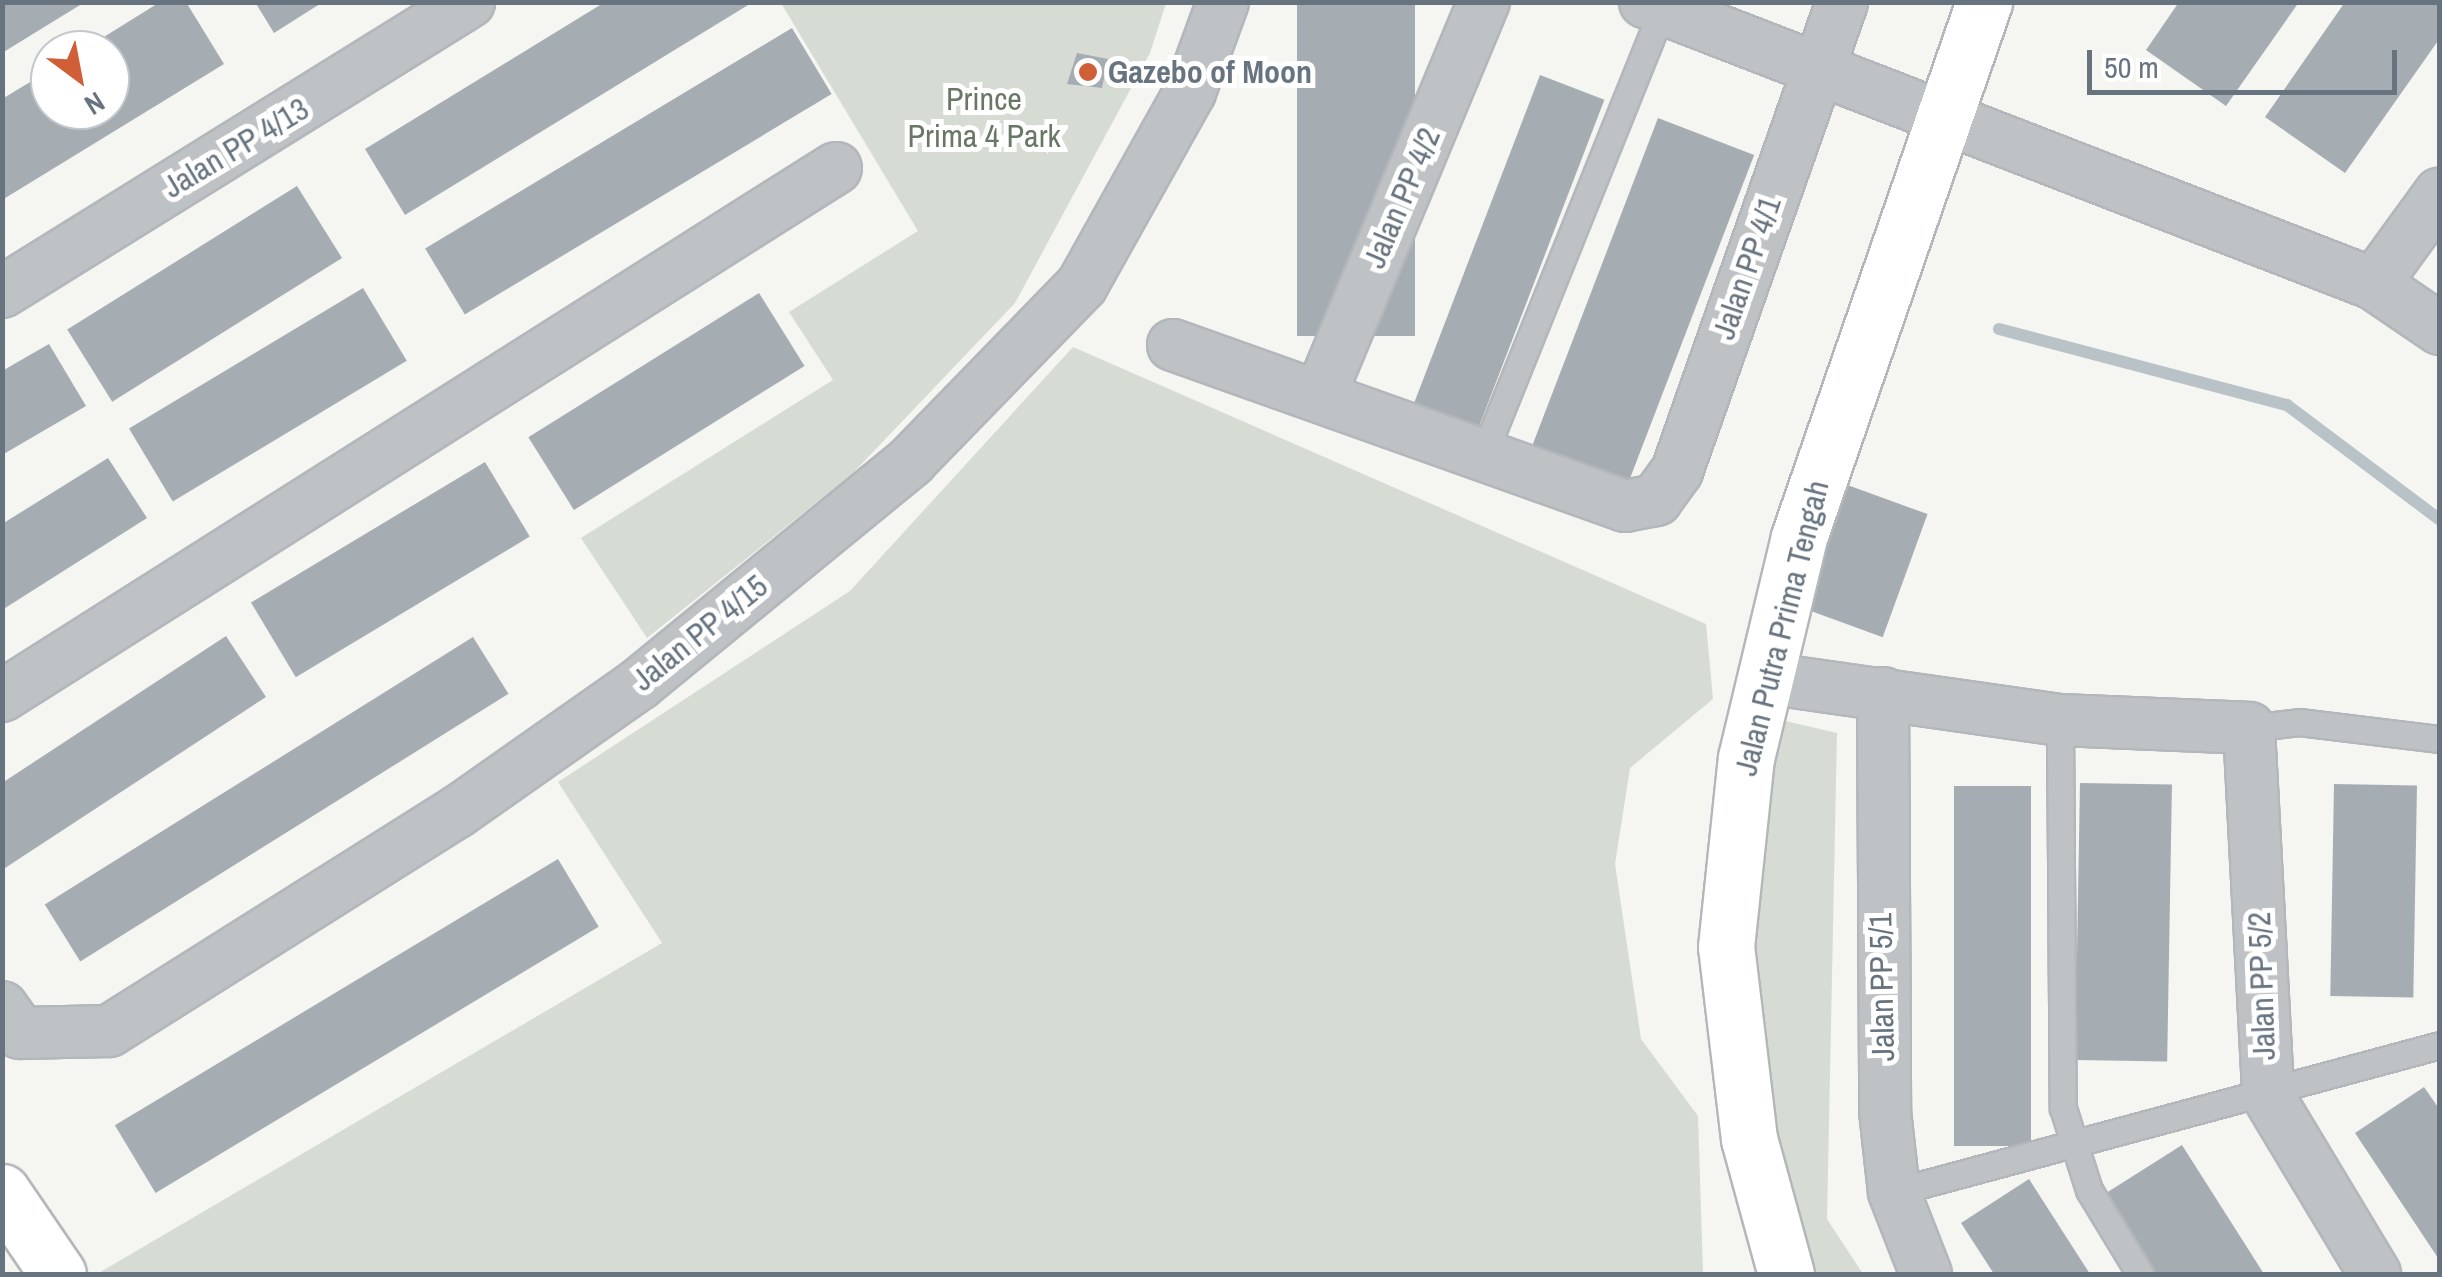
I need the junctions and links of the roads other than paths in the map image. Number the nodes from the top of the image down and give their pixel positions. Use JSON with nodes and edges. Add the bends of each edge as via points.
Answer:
{"nodes":[{"id":1,"x":469,"y":2,"type":"edge"},
{"id":2,"x":1223,"y":2,"type":"edge"},
{"id":3,"x":1484,"y":2,"type":"edge"},
{"id":4,"x":1842,"y":2,"type":"edge"},
{"id":5,"x":1984,"y":2,"type":"edge"},
{"id":6,"x":1658,"y":5,"type":"edge"},
{"id":7,"x":1816,"y":67,"type":"junction"},
{"id":8,"x":1940,"y":117,"type":"junction"},
{"id":9,"x":836,"y":168,"type":"dead end"},
{"id":10,"x":2440,"y":193,"type":"edge"},
{"id":11,"x":2374,"y":284,"type":"junction"},
{"id":12,"x":2,"y":292,"type":"edge"},
{"id":13,"x":2440,"y":329,"type":"edge"},
{"id":14,"x":1173,"y":345,"type":"dead end"},
{"id":15,"x":1321,"y":392,"type":"junction"},
{"id":16,"x":1484,"y":453,"type":"junction"},
{"id":17,"x":1765,"y":678,"type":"junction"},
{"id":18,"x":1883,"y":693,"type":"junction"},
{"id":19,"x":2,"y":696,"type":"edge"},
{"id":20,"x":2060,"y":720,"type":"junction"},
{"id":21,"x":2249,"y":728,"type":"junction"},
{"id":22,"x":2440,"y":739,"type":"edge"},
{"id":23,"x":2,"y":1007,"type":"edge"},
{"id":24,"x":2440,"y":1045,"type":"edge"},
{"id":25,"x":2268,"y":1096,"type":"junction"},
{"id":26,"x":2071,"y":1149,"type":"junction"},
{"id":27,"x":2,"y":1192,"type":"edge"},
{"id":28,"x":1894,"y":1192,"type":"junction"},
{"id":29,"x":58,"y":1274,"type":"edge"},
{"id":30,"x":1786,"y":1274,"type":"edge"},
{"id":31,"x":1926,"y":1274,"type":"edge"},
{"id":32,"x":2140,"y":1274,"type":"edge"},
{"id":33,"x":2375,"y":1274,"type":"edge"}],
"edges":[{"from":1,"to":12,"type":"street","name":"Jalan PP 4/13"},
{"from":2,"to":23,"type":"street","name":"Jalan PP 4/15","via":[[1190,92],[1082,284],[911,461],[638,684],[457,812],[109,1031],[20,1033]]},
{"from":3,"to":15,"type":"street","name":"Jalan PP 4/2"},
{"from":4,"to":7,"type":"street","name":"Jalan PP 4/1"},
{"from":5,"to":8,"type":"street","name":"Jalan Putra Prima Tengah"},
{"from":6,"to":7,"type":"street"},
{"from":6,"to":16,"type":"lane"},
{"from":7,"to":8,"type":"street"},
{"from":7,"to":16,"type":"street","name":"Jalan PP 4/1","via":[[1677,471],[1656,500],[1625,506]]},
{"from":8,"to":11,"type":"street"},
{"from":8,"to":17,"type":"street","name":"Jalan Putra Prima Tengah","via":[[1799,536]]},
{"from":9,"to":19,"type":"street"},
{"from":10,"to":11,"type":"street"},
{"from":11,"to":13,"type":"street"},
{"from":14,"to":15,"type":"street"},
{"from":15,"to":16,"type":"street"},
{"from":17,"to":18,"type":"street"},
{"from":17,"to":30,"type":"street","name":"Jalan Putra Prima Tengah","via":[[1746,758],[1726,947],[1749,1139]]},
{"from":18,"to":20,"type":"street"},
{"from":18,"to":28,"type":"street","name":"Jalan PP 5/1","via":[[1876,764]]},
{"from":20,"to":21,"type":"street"},
{"from":20,"to":26,"type":"lane"},
{"from":21,"to":22,"type":"lane","via":[[2299,722]]},
{"from":21,"to":25,"type":"street","name":"Jalan PP 5/2","via":[[2258,788]]},
{"from":24,"to":25,"type":"lane"},
{"from":25,"to":26,"type":"lane"},
{"from":25,"to":33,"type":"street","name":"Jalan PP 5/2"},
{"from":26,"to":28,"type":"lane"},
{"from":26,"to":32,"type":"lane"},
{"from":27,"to":29,"type":"street"},
{"from":28,"to":31,"type":"street","name":"Jalan PP 5/1"}]}
